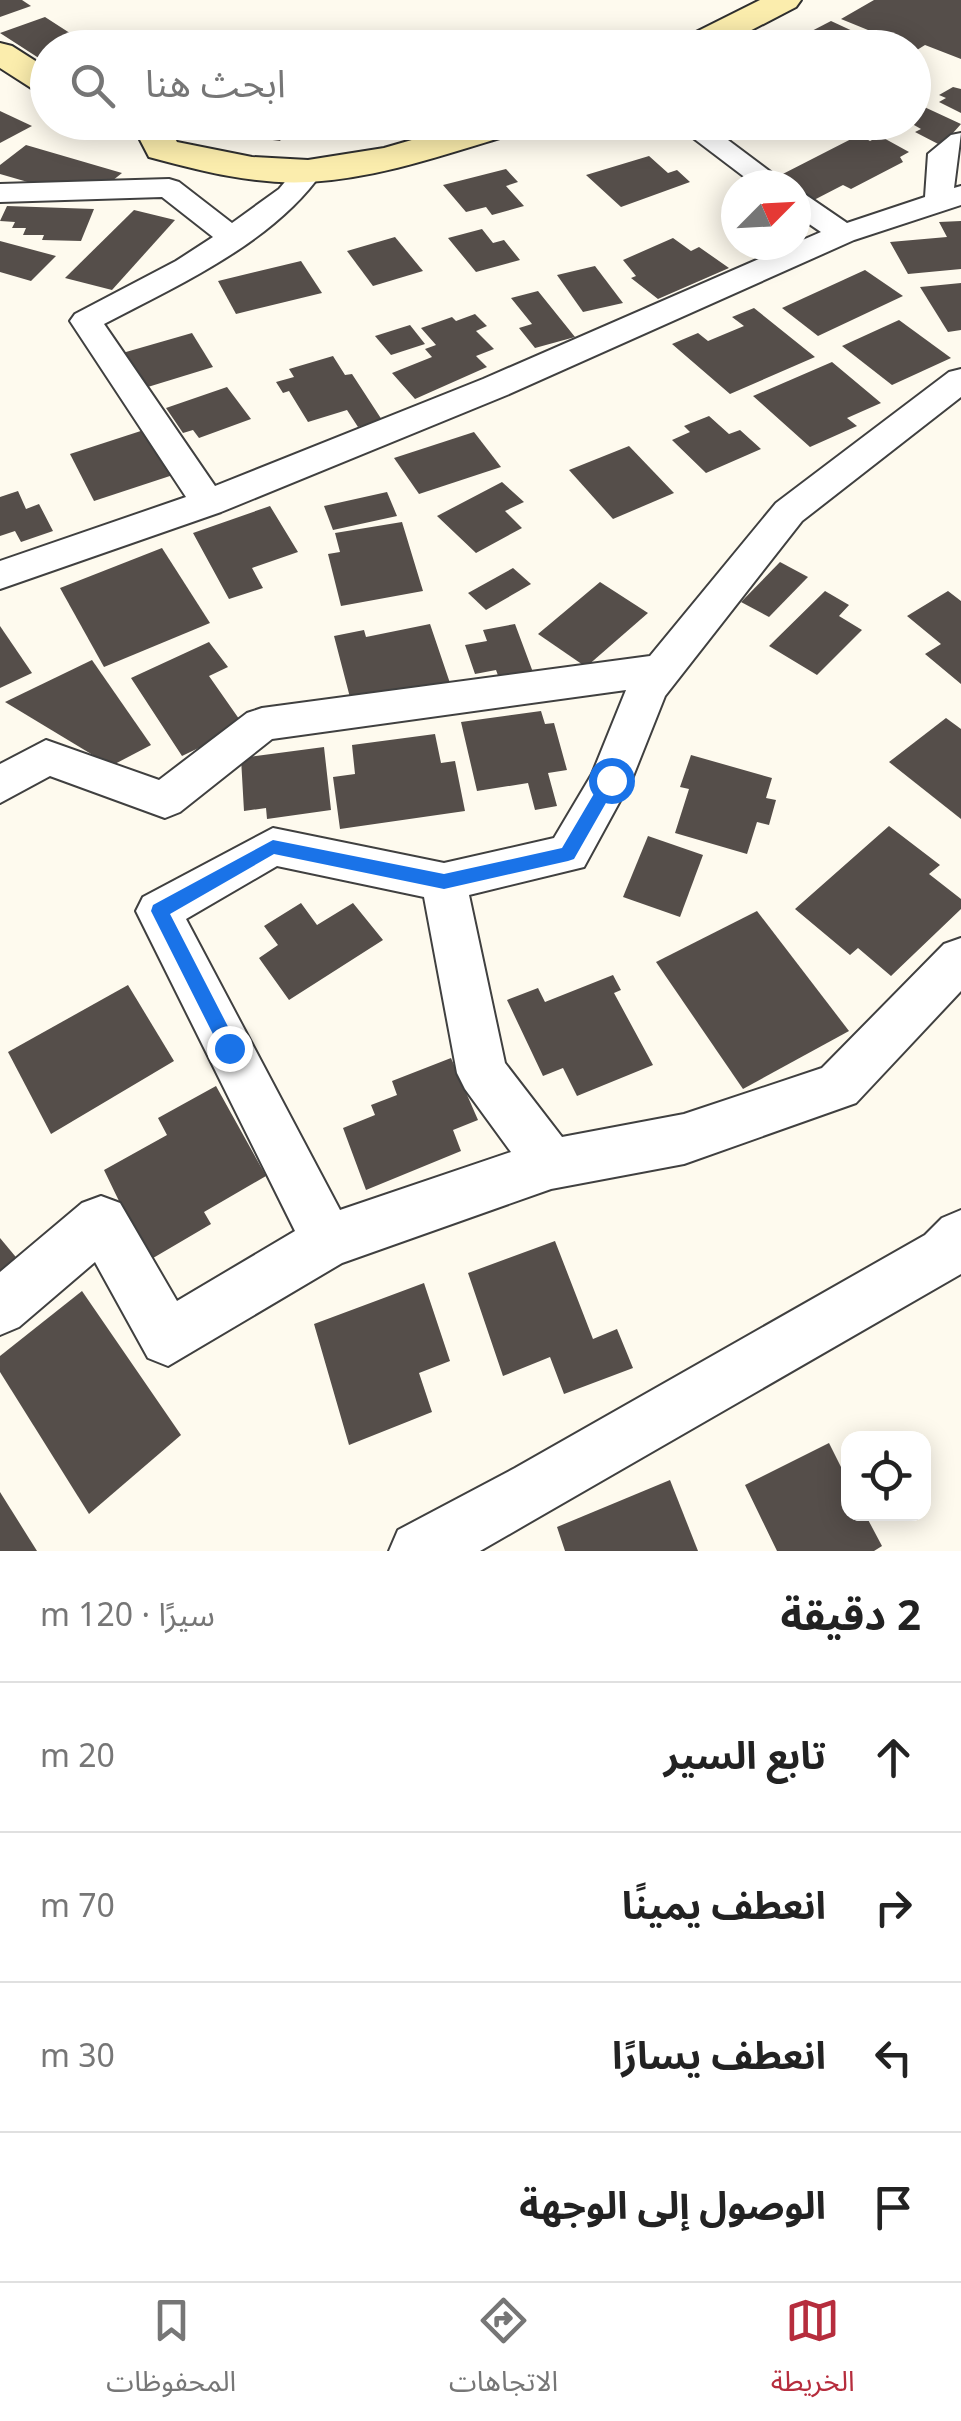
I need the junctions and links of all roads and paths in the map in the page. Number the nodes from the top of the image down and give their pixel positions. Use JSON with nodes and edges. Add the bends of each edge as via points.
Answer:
{"nodes":[{"id":1,"x":798,"y":4,"type":"edge"},
{"id":2,"x":734,"y":30,"type":"edge"},
{"id":3,"x":761,"y":30,"type":"edge"},
{"id":4,"x":0,"y":53,"type":"edge"},
{"id":5,"x":30,"y":72,"type":"edge"},
{"id":6,"x":155,"y":140,"type":"edge"},
{"id":7,"x":195,"y":140,"type":"edge"},
{"id":8,"x":389,"y":140,"type":"edge"},
{"id":9,"x":449,"y":140,"type":"edge"},
{"id":10,"x":710,"y":140,"type":"edge"},
{"id":11,"x":961,"y":141,"type":"edge"},
{"id":12,"x":753,"y":170,"type":"edge"},
{"id":13,"x":308,"y":171,"type":"junction"},
{"id":14,"x":0,"y":193,"type":"edge"},
{"id":15,"x":950,"y":199,"type":"edge"},
{"id":16,"x":811,"y":211,"type":"edge"},
{"id":17,"x":843,"y":234,"type":"junction"},
{"id":18,"x":232,"y":238,"type":"junction"},
{"id":19,"x":961,"y":380,"type":"edge"},
{"id":20,"x":208,"y":503,"type":"junction"},
{"id":21,"x":0,"y":575,"type":"edge"},
{"id":22,"x":662,"y":670,"type":"junction"},
{"id":23,"x":0,"y":786,"type":"edge"},
{"id":24,"x":444,"y":882,"type":"junction"},
{"id":25,"x":961,"y":959,"type":"edge"},
{"id":26,"x":552,"y":1164,"type":"junction"},
{"id":27,"x":961,"y":1237,"type":"edge"},
{"id":28,"x":328,"y":1242,"type":"junction"},
{"id":29,"x":0,"y":1308,"type":"edge"},
{"id":30,"x":419,"y":1551,"type":"edge"}],
"edges":[{"from":1,"to":2,"type":"main road"},
{"from":1,"to":3,"type":"main road"},
{"from":4,"to":5,"type":"main road"},
{"from":6,"to":13,"type":"main road","via":[[162,149],[228,165]]},
{"from":7,"to":8,"type":"main road","via":[[230,149],[309,151]]},
{"from":9,"to":13,"type":"main road"},
{"from":10,"to":12,"type":"street"},
{"from":11,"to":15,"type":"street","via":[[942,154]]},
{"from":13,"to":18,"type":"street"},
{"from":14,"to":18,"type":"street","via":[[169,188]]},
{"from":15,"to":17,"type":"street"},
{"from":16,"to":17,"type":"street"},
{"from":17,"to":20,"type":"street","via":[[495,387]]},
{"from":18,"to":20,"type":"street","via":[[86,322]]},
{"from":19,"to":22,"type":"street","via":[[789,512]]},
{"from":20,"to":21,"type":"street"},
{"from":22,"to":23,"type":"street","via":[[262,724],[165,800],[46,757]]},
{"from":22,"to":24,"type":"street","via":[[647,688],[611,780],[568,854]]},
{"from":24,"to":26,"type":"street","via":[[482,1072]]},
{"from":24,"to":28,"type":"street","via":[[273,847],[159,911]]},
{"from":25,"to":26,"type":"street","via":[[838,1086],[684,1138]]},
{"from":26,"to":28,"type":"street"},
{"from":27,"to":30,"type":"street","via":[[944,1254]]},
{"from":28,"to":29,"type":"street","via":[[168,1338],[101,1222]]}]}
